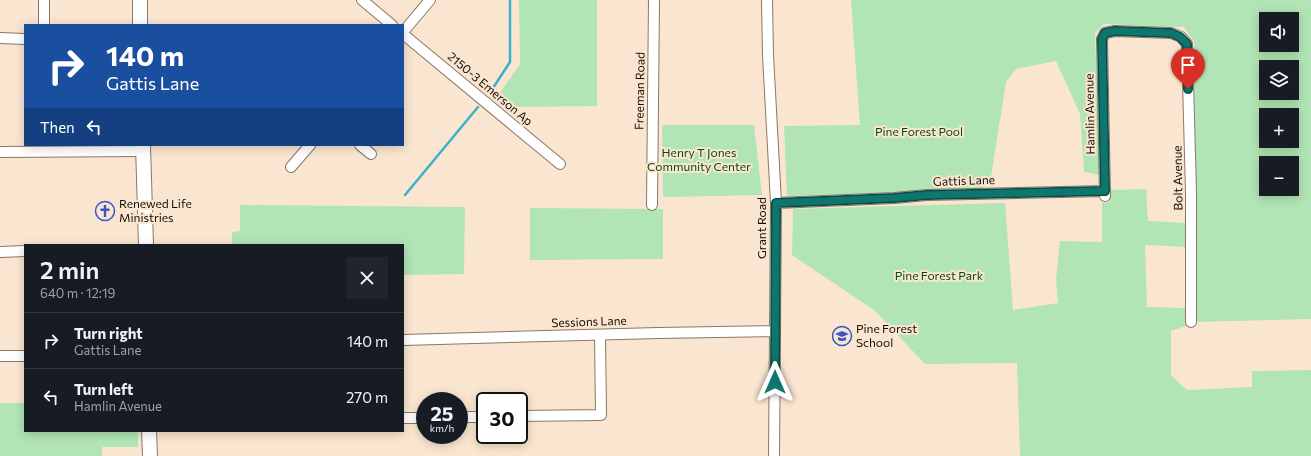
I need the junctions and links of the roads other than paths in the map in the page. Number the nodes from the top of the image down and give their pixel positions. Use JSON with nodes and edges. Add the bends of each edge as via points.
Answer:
{"nodes":[{"id":1,"x":44,"y":0,"type":"edge"},
{"id":2,"x":140,"y":0,"type":"edge"},
{"id":3,"x":362,"y":0,"type":"edge"},
{"id":4,"x":430,"y":0,"type":"edge"},
{"id":5,"x":654,"y":0,"type":"edge"},
{"id":6,"x":767,"y":0,"type":"edge"},
{"id":7,"x":44,"y":24,"type":"edge"},
{"id":8,"x":140,"y":24,"type":"edge"},
{"id":9,"x":391,"y":24,"type":"edge"},
{"id":10,"x":404,"y":32,"type":"edge"},
{"id":11,"x":404,"y":34,"type":"edge"},
{"id":12,"x":1180,"y":37,"type":"joint"},
{"id":13,"x":0,"y":38,"type":"edge"},
{"id":14,"x":24,"y":39,"type":"edge"},
{"id":15,"x":309,"y":146,"type":"edge"},
{"id":16,"x":361,"y":146,"type":"edge"},
{"id":17,"x":143,"y":148,"type":"edge"},
{"id":18,"x":0,"y":152,"type":"edge"},
{"id":19,"x":370,"y":154,"type":"dead end"},
{"id":20,"x":560,"y":164,"type":"dead end"},
{"id":21,"x":291,"y":167,"type":"dead end"},
{"id":22,"x":1105,"y":193,"type":"joint"},
{"id":23,"x":776,"y":203,"type":"junction"},
{"id":24,"x":652,"y":205,"type":"dead end"},
{"id":25,"x":146,"y":244,"type":"edge"},
{"id":26,"x":24,"y":251,"type":"edge"},
{"id":27,"x":0,"y":252,"type":"edge"},
{"id":28,"x":1191,"y":322,"type":"dead end"},
{"id":29,"x":775,"y":331,"type":"junction"},
{"id":30,"x":600,"y":335,"type":"junction"},
{"id":31,"x":404,"y":340,"type":"edge"},
{"id":32,"x":0,"y":356,"type":"edge"},
{"id":33,"x":24,"y":356,"type":"edge"},
{"id":34,"x":528,"y":416,"type":"edge"},
{"id":35,"x":404,"y":418,"type":"edge"},
{"id":36,"x":416,"y":418,"type":"edge"},
{"id":37,"x":149,"y":432,"type":"edge"},
{"id":38,"x":150,"y":456,"type":"edge"},
{"id":39,"x":774,"y":456,"type":"edge"}],
"edges":[{"from":1,"to":7,"type":"street"},
{"from":2,"to":8,"type":"main road"},
{"from":3,"to":9,"type":"street"},
{"from":4,"to":10,"type":"street"},
{"from":5,"to":24,"type":"street","name":"Freeman Road"},
{"from":6,"to":23,"type":"street","name":"Grant Road"},
{"from":11,"to":20,"type":"street","name":"2150-3 Emerson Ap"},
{"from":12,"to":22,"type":"street","name":"Hamlin Avenue","via":[[1171,33],[1115,31],[1105,33],[1102,39]]},
{"from":12,"to":28,"type":"street","name":"Bolt Avenue","via":[[1187,44]]},
{"from":13,"to":14,"type":"street"},
{"from":15,"to":21,"type":"street"},
{"from":16,"to":19,"type":"street"},
{"from":17,"to":18,"type":"street"},
{"from":17,"to":25,"type":"main road"},
{"from":22,"to":23,"type":"street","name":"Gattis Lane","via":[[927,195]]},
{"from":23,"to":29,"type":"street","name":"Grant Road"},
{"from":26,"to":27,"type":"street"},
{"from":29,"to":30,"type":"street","name":"Sessions Lane"},
{"from":29,"to":39,"type":"street","name":"Grant Road"},
{"from":30,"to":31,"type":"street","name":"Sessions Lane"},
{"from":30,"to":34,"type":"street","via":[[601,415]]},
{"from":32,"to":33,"type":"street"},
{"from":35,"to":36,"type":"street"},
{"from":37,"to":38,"type":"main road"}]}
